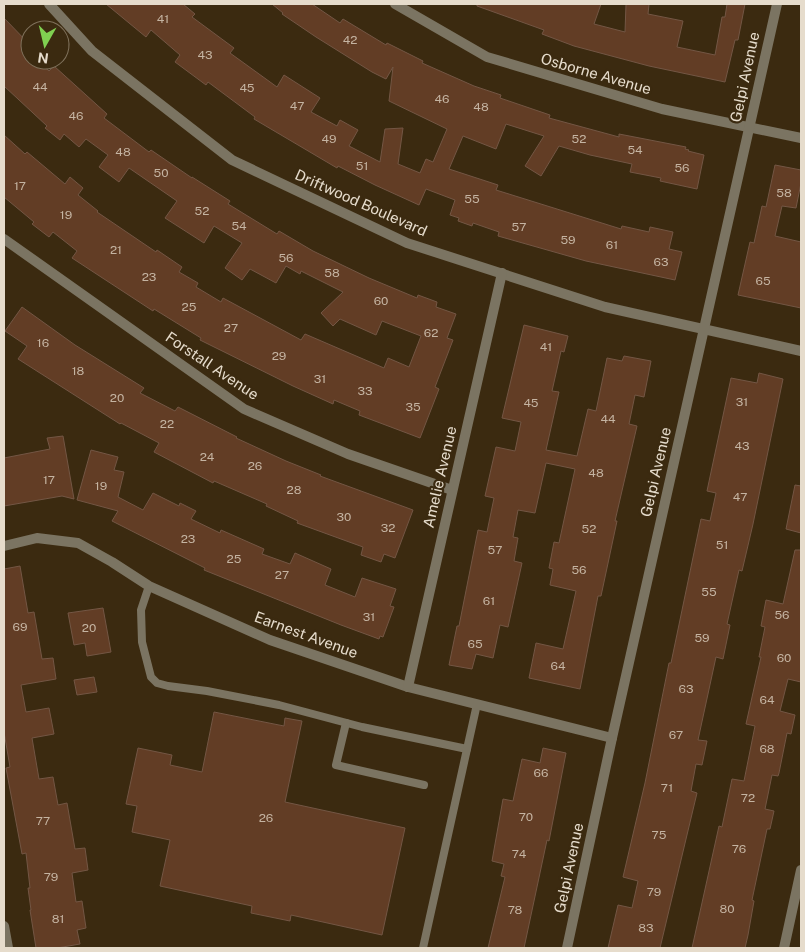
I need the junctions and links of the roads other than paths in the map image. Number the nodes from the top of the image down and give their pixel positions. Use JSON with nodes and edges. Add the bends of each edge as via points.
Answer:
{"nodes":[{"id":1,"x":49,"y":4,"type":"edge"},
{"id":2,"x":395,"y":4,"type":"edge"},
{"id":3,"x":777,"y":4,"type":"edge"},
{"id":4,"x":750,"y":127,"type":"junction"},
{"id":5,"x":801,"y":138,"type":"edge"},
{"id":6,"x":4,"y":238,"type":"edge"},
{"id":7,"x":502,"y":273,"type":"junction"},
{"id":8,"x":703,"y":329,"type":"junction"},
{"id":9,"x":801,"y":351,"type":"edge"},
{"id":10,"x":452,"y":490,"type":"junction"},
{"id":11,"x":4,"y":546,"type":"edge"},
{"id":12,"x":149,"y":586,"type":"junction"},
{"id":13,"x":408,"y":687,"type":"junction"},
{"id":14,"x":477,"y":704,"type":"junction"},
{"id":15,"x":346,"y":723,"type":"junction"},
{"id":16,"x":612,"y":738,"type":"junction"},
{"id":17,"x":467,"y":749,"type":"junction"},
{"id":18,"x":424,"y":785,"type":"dead end"},
{"id":19,"x":801,"y":870,"type":"edge"},
{"id":20,"x":4,"y":926,"type":"edge"},
{"id":21,"x":8,"y":948,"type":"edge"},
{"id":22,"x":423,"y":948,"type":"edge"},
{"id":23,"x":567,"y":948,"type":"edge"},
{"id":24,"x":784,"y":948,"type":"edge"}],
"edges":[{"from":1,"to":7,"type":"street","name":"Driftwood Boulevard","via":[[92,51],[232,160],[407,243]]},
{"from":2,"to":4,"type":"street","name":"Osborne Avenue","via":[[487,57],[662,109]]},
{"from":3,"to":4,"type":"street","name":"Gelpi Avenue"},
{"from":4,"to":5,"type":"street","name":"Osborne Avenue"},
{"from":4,"to":8,"type":"street","name":"Gelpi Avenue"},
{"from":6,"to":10,"type":"street","name":"Forstall Avenue","via":[[244,409],[348,454]]},
{"from":7,"to":8,"type":"street","name":"Driftwood Boulevard","via":[[605,306]]},
{"from":7,"to":10,"type":"street","name":"Amelie Avenue"},
{"from":8,"to":9,"type":"street","name":"Driftwood Boulevard"},
{"from":8,"to":16,"type":"street","name":"Gelpi Avenue"},
{"from":10,"to":13,"type":"street","name":"Amelie Avenue"},
{"from":11,"to":12,"type":"street","name":"Earnest Avenue","via":[[37,538],[78,543]]},
{"from":12,"to":13,"type":"street","name":"Earnest Avenue","via":[[270,640]]},
{"from":12,"to":15,"type":"lane","via":[[141,610],[142,642],[151,677],[157,683],[279,705]]},
{"from":13,"to":14,"type":"street","name":"Earnest Avenue"},
{"from":14,"to":16,"type":"street","name":"Earnest Avenue"},
{"from":14,"to":17,"type":"lane"},
{"from":15,"to":17,"type":"lane"},
{"from":15,"to":18,"type":"lane","via":[[336,765]]},
{"from":16,"to":23,"type":"street","name":"Gelpi Avenue"},
{"from":17,"to":22,"type":"lane"},
{"from":19,"to":24,"type":"street"},
{"from":20,"to":21,"type":"street"}]}
